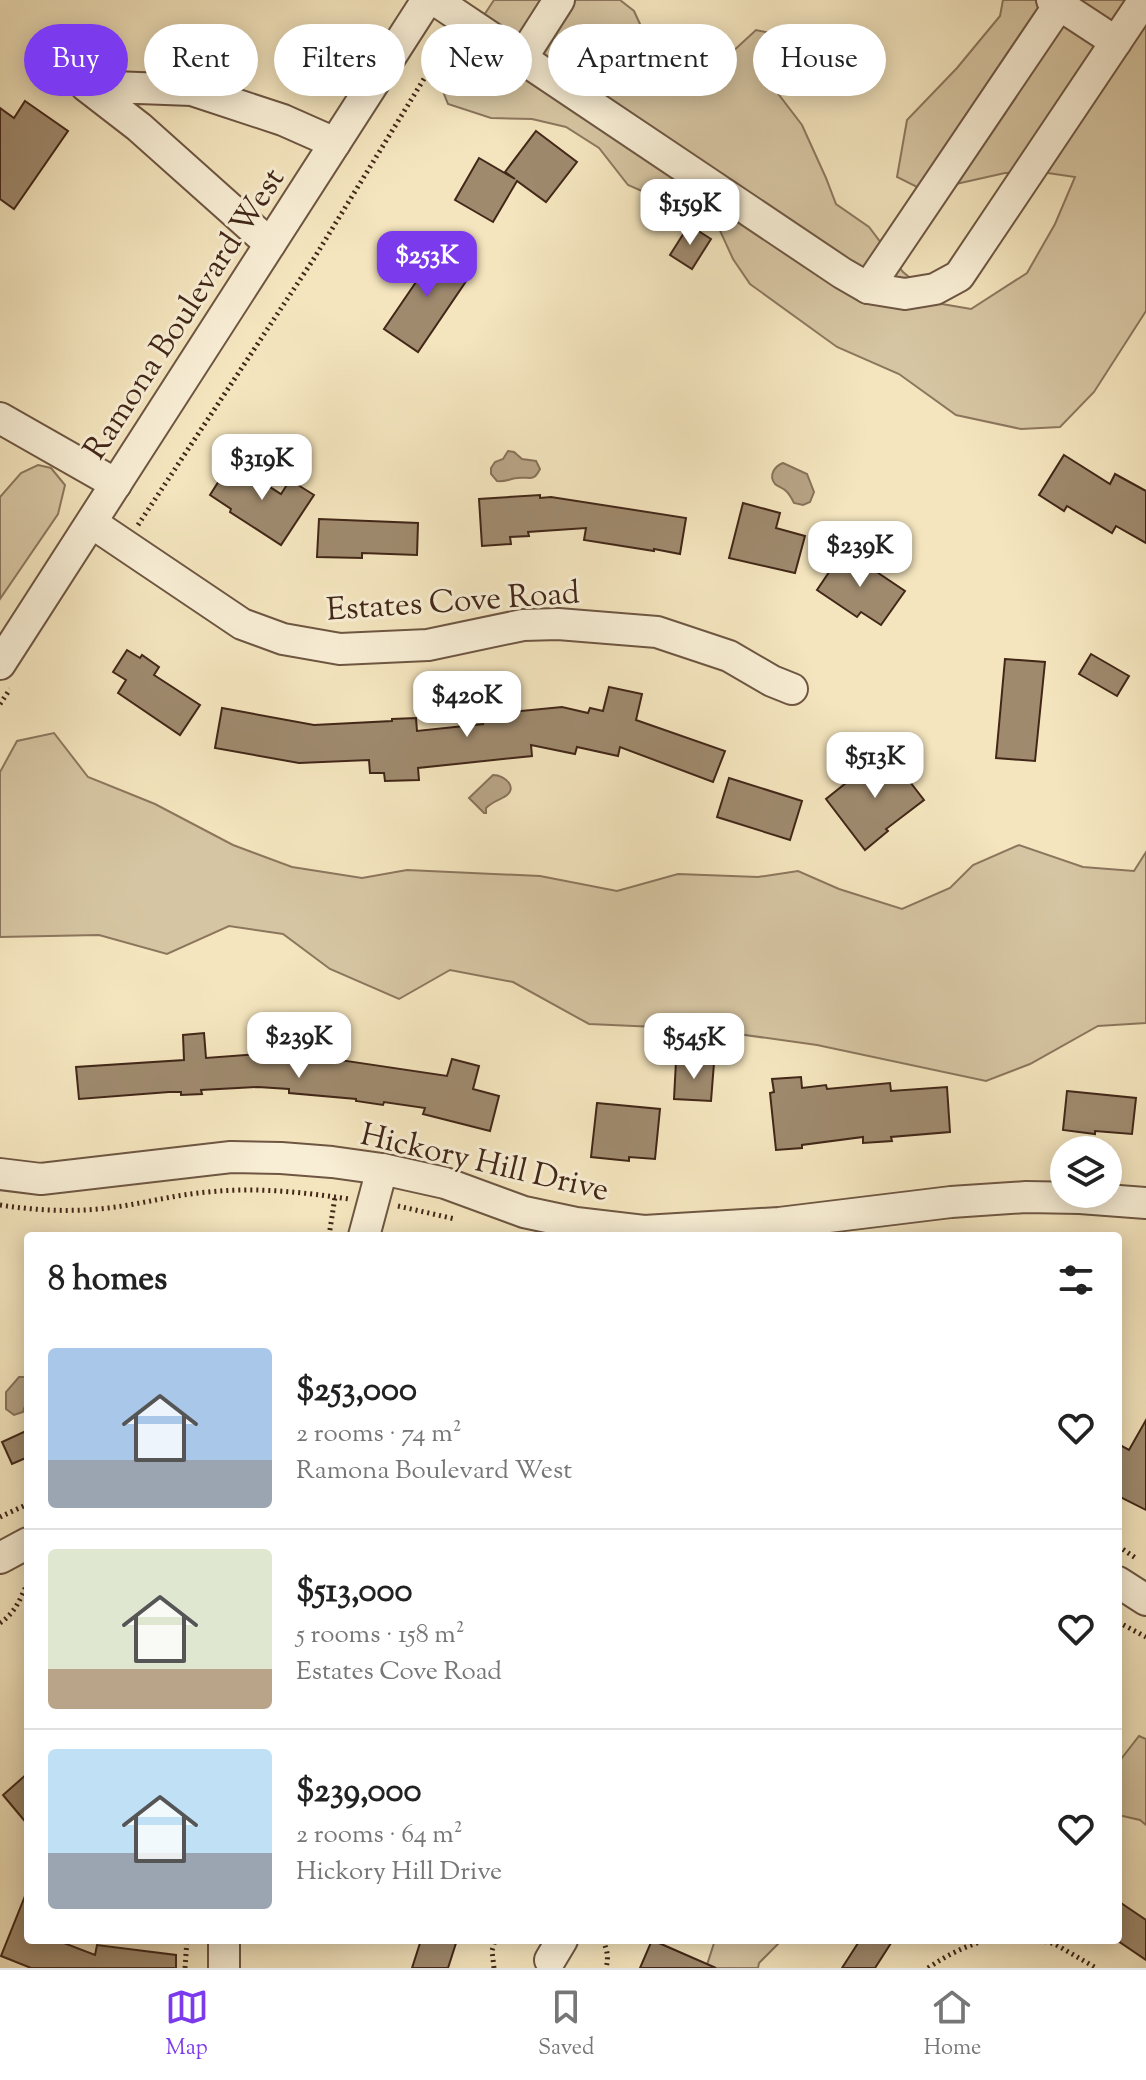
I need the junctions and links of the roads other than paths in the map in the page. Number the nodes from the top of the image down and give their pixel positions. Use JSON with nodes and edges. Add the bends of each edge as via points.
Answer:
{"nodes":[{"id":1,"x":427,"y":0,"type":"edge"},
{"id":2,"x":435,"y":0,"type":"edge"},
{"id":3,"x":559,"y":0,"type":"edge"},
{"id":4,"x":1144,"y":0,"type":"edge"},
{"id":5,"x":1055,"y":2,"type":"edge"},
{"id":6,"x":470,"y":24,"type":"edge"},
{"id":7,"x":532,"y":42,"type":"edge"},
{"id":8,"x":1116,"y":42,"type":"junction"},
{"id":9,"x":532,"y":65,"type":"edge"},
{"id":10,"x":335,"y":143,"type":"junction"},
{"id":11,"x":270,"y":244,"type":"junction"},
{"id":12,"x":868,"y":288,"type":"junction"},
{"id":13,"x":0,"y":418,"type":"edge"},
{"id":14,"x":116,"y":484,"type":"junction"},
{"id":15,"x":92,"y":523,"type":"junction"},
{"id":16,"x":9,"y":671,"type":"edge"},
{"id":17,"x":792,"y":689,"type":"dead end"},
{"id":18,"x":382,"y":1169,"type":"junction"},
{"id":19,"x":0,"y":1174,"type":"edge"},
{"id":20,"x":1146,"y":1203,"type":"edge"},
{"id":21,"x":365,"y":1232,"type":"edge"},
{"id":22,"x":664,"y":1232,"type":"edge"},
{"id":23,"x":694,"y":1232,"type":"edge"},
{"id":24,"x":24,"y":1545,"type":"edge"},
{"id":25,"x":0,"y":1558,"type":"edge"},
{"id":26,"x":1122,"y":1585,"type":"edge"},
{"id":27,"x":1146,"y":1600,"type":"edge"},
{"id":28,"x":224,"y":1944,"type":"edge"},
{"id":29,"x":224,"y":1968,"type":"edge"}],
"edges":[{"from":1,"to":10,"type":"street","name":"Ramona Boulevard West"},
{"from":2,"to":6,"type":"street"},
{"from":3,"to":7,"type":"street"},
{"from":4,"to":8,"type":"street"},
{"from":5,"to":8,"type":"street"},
{"from":5,"to":12,"type":"street"},
{"from":8,"to":12,"type":"street","via":[[959,276],[935,289],[905,294]]},
{"from":9,"to":12,"type":"street"},
{"from":10,"to":11,"type":"street","name":"Ramona Boulevard West"},
{"from":10,"to":11,"type":"street","via":[[192,90],[86,86]]},
{"from":11,"to":14,"type":"street","name":"Ramona Boulevard West"},
{"from":13,"to":14,"type":"street"},
{"from":14,"to":15,"type":"street","name":"Ramona Boulevard West"},
{"from":15,"to":16,"type":"street","name":"Ramona Boulevard West"},
{"from":15,"to":17,"type":"street","name":"Estates Cove Road","via":[[242,624],[283,639],[340,649],[428,645],[523,625],[657,632],[729,656]]},
{"from":18,"to":19,"type":"street","name":"Hickory Hill Drive","via":[[231,1157],[41,1179]]},
{"from":18,"to":21,"type":"street"},
{"from":18,"to":22,"type":"street","name":"Hickory Hill Drive","via":[[445,1183],[524,1212]]},
{"from":20,"to":23,"type":"street","name":"Hickory Hill Drive","via":[[1026,1197]]},
{"from":24,"to":25,"type":"street"},
{"from":26,"to":27,"type":"street"},
{"from":28,"to":29,"type":"street"}]}
